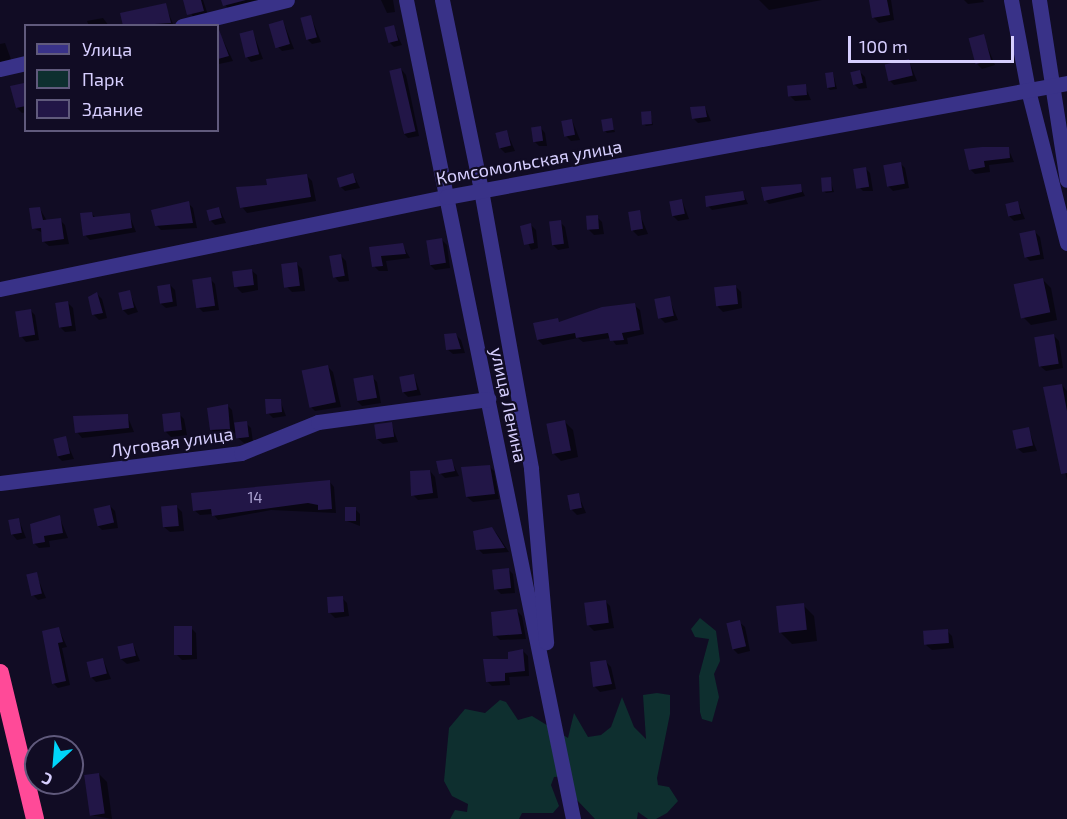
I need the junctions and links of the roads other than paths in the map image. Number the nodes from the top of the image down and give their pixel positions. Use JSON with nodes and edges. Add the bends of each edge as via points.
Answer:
{"nodes":[{"id":1,"x":287,"y":0,"type":"edge"},
{"id":2,"x":406,"y":0,"type":"edge"},
{"id":3,"x":441,"y":0,"type":"edge"},
{"id":4,"x":1011,"y":0,"type":"edge"},
{"id":5,"x":1039,"y":0,"type":"edge"},
{"id":6,"x":190,"y":24,"type":"edge"},
{"id":7,"x":24,"y":63,"type":"edge"},
{"id":8,"x":0,"y":69,"type":"edge"},
{"id":9,"x":1061,"y":85,"type":"edge"},
{"id":10,"x":1028,"y":90,"type":"junction"},
{"id":11,"x":1067,"y":180,"type":"edge"},
{"id":12,"x":481,"y":190,"type":"junction"},
{"id":13,"x":446,"y":197,"type":"junction"},
{"id":14,"x":1067,"y":243,"type":"edge"},
{"id":15,"x":0,"y":289,"type":"edge"},
{"id":16,"x":488,"y":399,"type":"junction"},
{"id":17,"x":0,"y":483,"type":"edge"},
{"id":18,"x":0,"y":673,"type":"edge"},
{"id":19,"x":552,"y":714,"type":"junction"},
{"id":20,"x":35,"y":819,"type":"edge"},
{"id":21,"x":573,"y":819,"type":"edge"}],
"edges":[{"from":1,"to":6,"type":"street"},
{"from":2,"to":13,"type":"street","name":"улица Ленина"},
{"from":3,"to":12,"type":"street"},
{"from":4,"to":10,"type":"street"},
{"from":5,"to":9,"type":"street"},
{"from":7,"to":8,"type":"street"},
{"from":9,"to":10,"type":"street","name":"Комсомольская улица"},
{"from":9,"to":11,"type":"street"},
{"from":10,"to":12,"type":"street","name":"Комсомольская улица"},
{"from":10,"to":14,"type":"street"},
{"from":12,"to":13,"type":"street","name":"Комсомольская улица"},
{"from":12,"to":19,"type":"street","via":[[531,469]]},
{"from":13,"to":15,"type":"street","name":"Комсомольская улица"},
{"from":13,"to":16,"type":"street","name":"улица Ленина"},
{"from":16,"to":17,"type":"street","name":"Луговая улица","via":[[318,422],[242,453]]},
{"from":16,"to":19,"type":"street","name":"улица Ленина"},
{"from":18,"to":20,"type":"highway"},
{"from":19,"to":21,"type":"street","name":"улица Ленина"}]}
